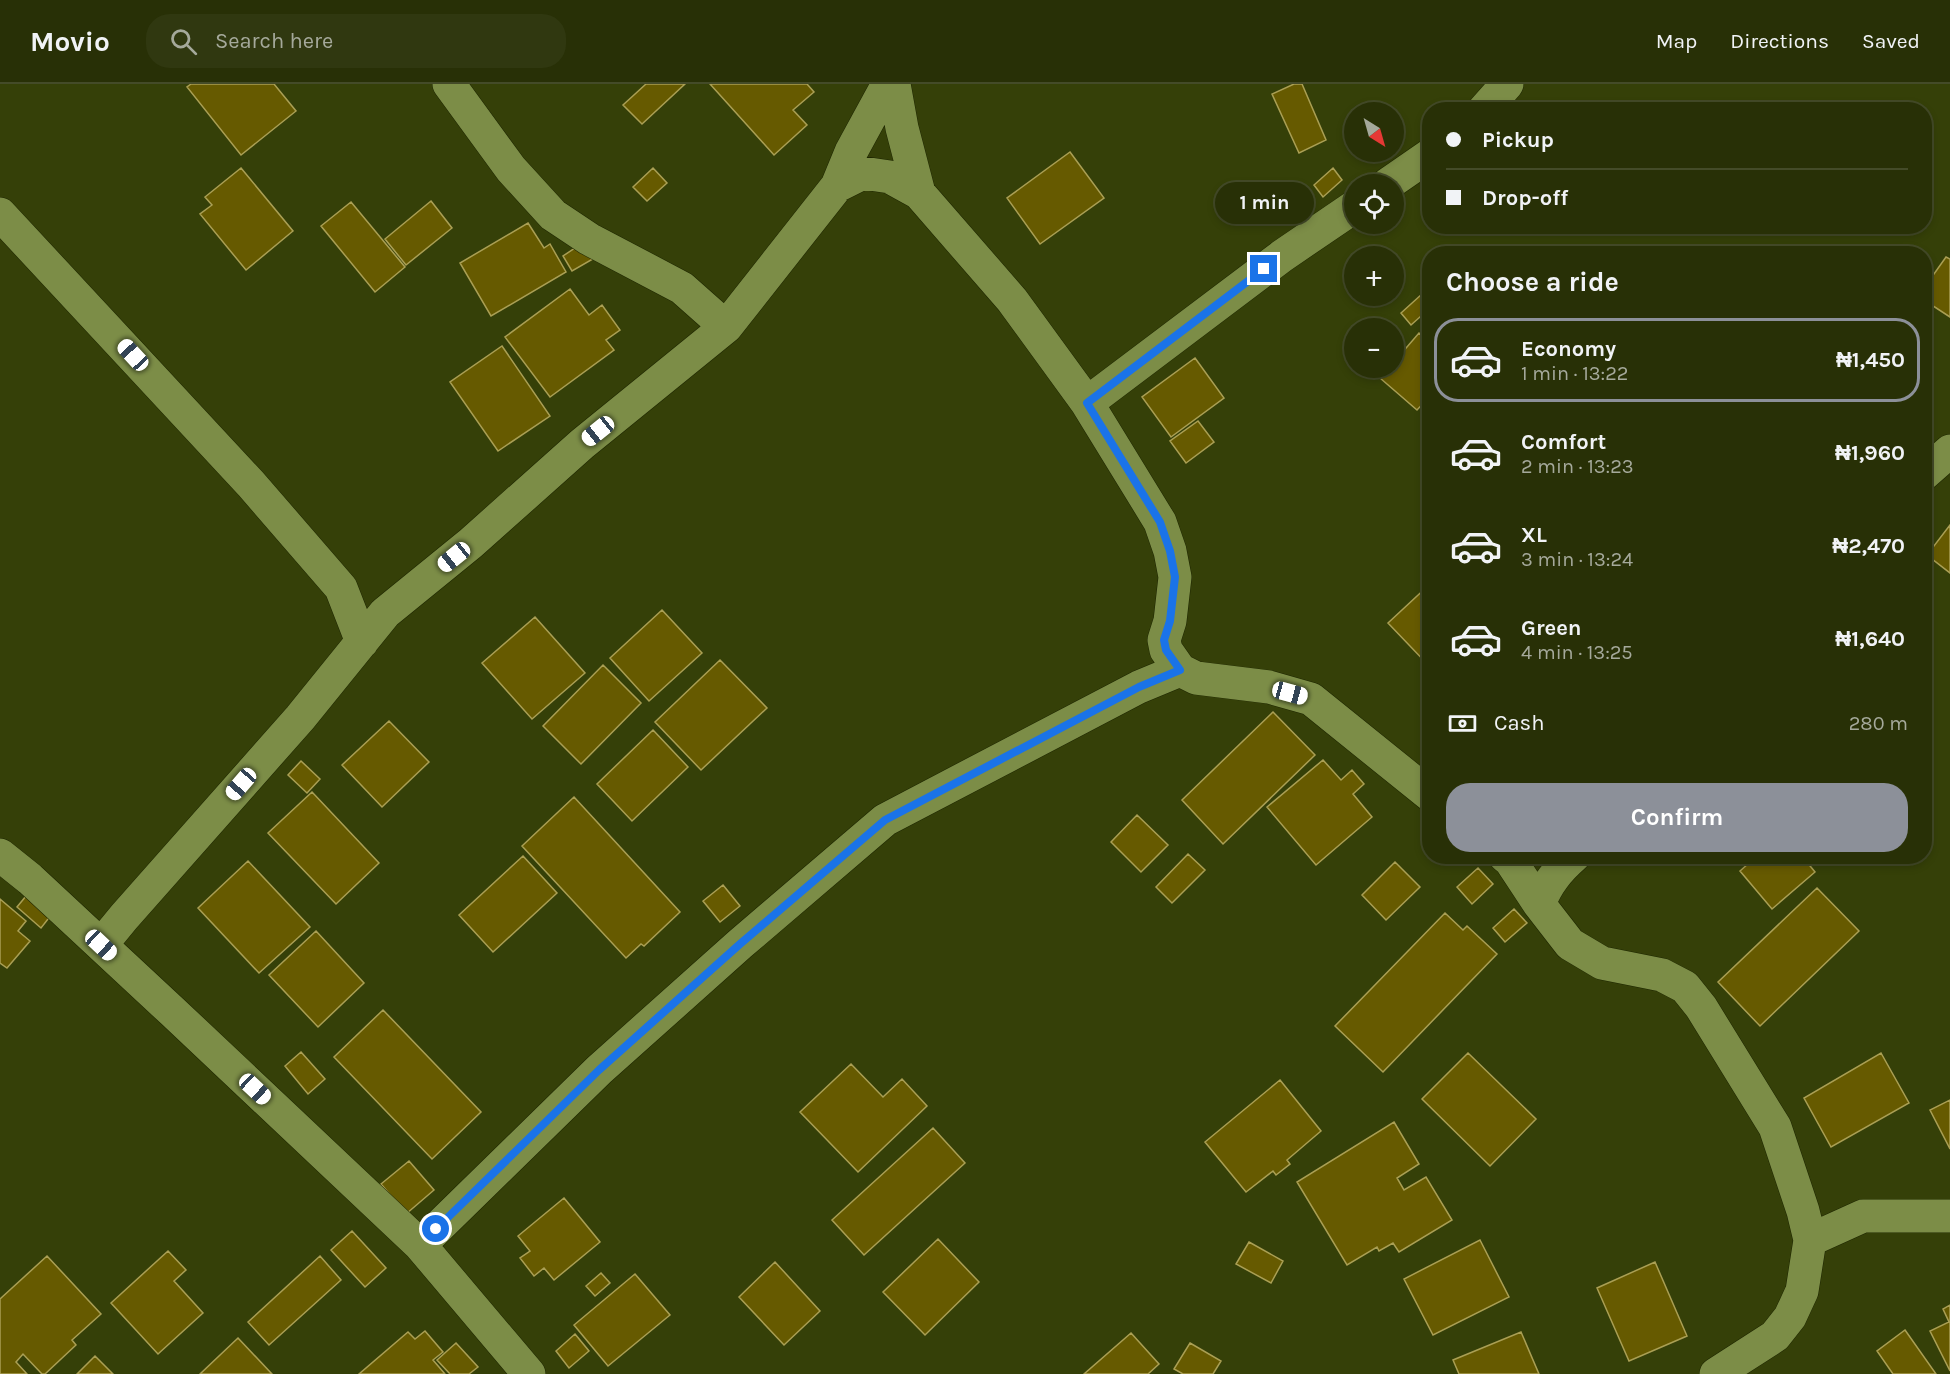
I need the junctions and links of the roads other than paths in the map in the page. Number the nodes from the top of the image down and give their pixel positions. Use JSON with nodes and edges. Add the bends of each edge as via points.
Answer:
{"nodes":[{"id":1,"x":449,"y":84,"type":"edge"},
{"id":2,"x":888,"y":84,"type":"edge"},
{"id":3,"x":894,"y":84,"type":"edge"},
{"id":4,"x":1507,"y":84,"type":"edge"},
{"id":5,"x":1491,"y":102,"type":"edge"},
{"id":6,"x":1422,"y":161,"type":"edge"},
{"id":7,"x":1402,"y":174,"type":"edge"},
{"id":8,"x":837,"y":186,"type":"junction"},
{"id":9,"x":920,"y":194,"type":"junction"},
{"id":10,"x":0,"y":214,"type":"edge"},
{"id":11,"x":1344,"y":214,"type":"edge"},
{"id":12,"x":726,"y":327,"type":"junction"},
{"id":13,"x":1087,"y":403,"type":"junction"},
{"id":14,"x":1950,"y":450,"type":"edge"},
{"id":15,"x":1932,"y":467,"type":"edge"},
{"id":16,"x":362,"y":642,"type":"junction"},
{"id":17,"x":1180,"y":670,"type":"junction"},
{"id":18,"x":1422,"y":789,"type":"edge"},
{"id":19,"x":0,"y":855,"type":"edge"},
{"id":20,"x":1513,"y":864,"type":"edge"},
{"id":21,"x":1565,"y":864,"type":"edge"},
{"id":22,"x":1539,"y":904,"type":"junction"},
{"id":23,"x":101,"y":945,"type":"junction"},
{"id":24,"x":1950,"y":1216,"type":"edge"},
{"id":25,"x":1810,"y":1240,"type":"junction"},
{"id":26,"x":420,"y":1245,"type":"junction"},
{"id":27,"x":529,"y":1374,"type":"edge"},
{"id":28,"x":1716,"y":1374,"type":"edge"}],
"edges":[{"from":1,"to":12,"type":"street","via":[[511,170],[553,215],[589,239],[682,288]]},
{"from":2,"to":8,"type":"street"},
{"from":3,"to":9,"type":"street"},
{"from":4,"to":5,"type":"street"},
{"from":6,"to":7,"type":"street"},
{"from":8,"to":9,"type":"street","via":[[863,173],[890,177]]},
{"from":8,"to":12,"type":"street"},
{"from":9,"to":13,"type":"street","via":[[1012,300]]},
{"from":10,"to":16,"type":"street","via":[[236,466],[341,588]]},
{"from":11,"to":13,"type":"street"},
{"from":12,"to":16,"type":"street","via":[[385,613]]},
{"from":13,"to":17,"type":"street","via":[[1160,522],[1175,577],[1164,640]]},
{"from":14,"to":15,"type":"street"},
{"from":16,"to":23,"type":"street"},
{"from":17,"to":18,"type":"street","via":[[1196,678],[1269,687],[1311,699]]},
{"from":17,"to":26,"type":"street","via":[[1139,687],[885,820],[599,1070]]},
{"from":19,"to":23,"type":"street"},
{"from":20,"to":22,"type":"street"},
{"from":21,"to":22,"type":"street","via":[[1546,887]]},
{"from":22,"to":25,"type":"street","via":[[1570,944],[1602,963],[1662,975],[1684,987],[1701,1008],[1775,1127]]},
{"from":23,"to":26,"type":"street"},
{"from":24,"to":25,"type":"street","via":[[1863,1216]]},
{"from":25,"to":28,"type":"street","via":[[1802,1291],[1790,1317],[1775,1336]]},
{"from":26,"to":27,"type":"street"}]}
